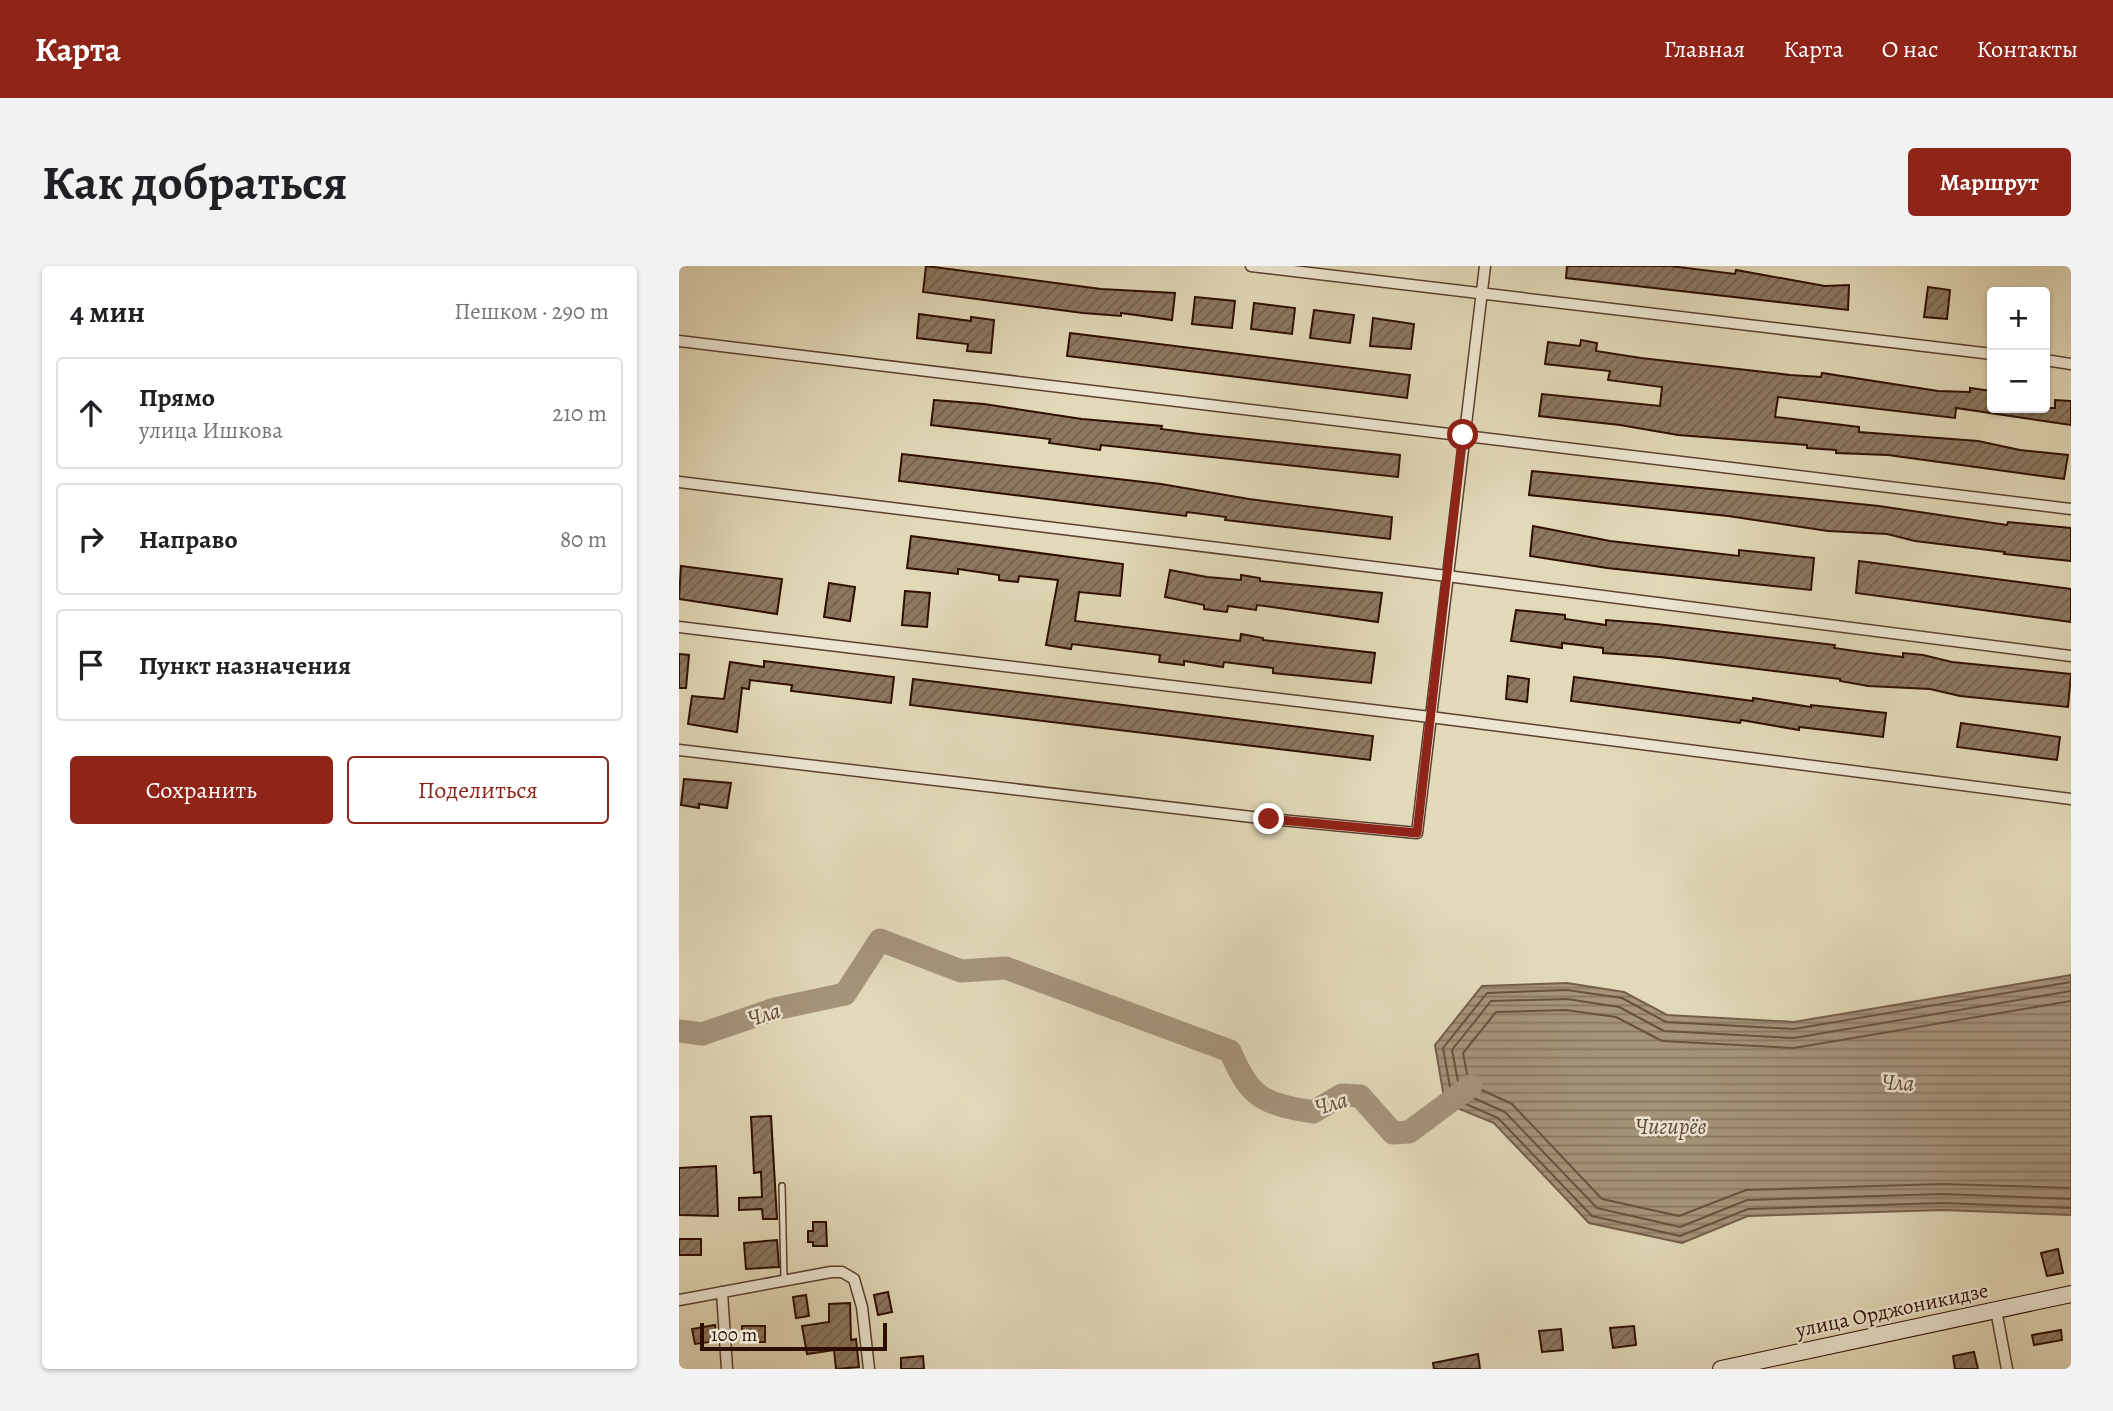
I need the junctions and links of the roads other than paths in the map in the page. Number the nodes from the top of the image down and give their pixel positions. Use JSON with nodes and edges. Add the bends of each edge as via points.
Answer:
{"nodes":[{"id":1,"x":1251,"y":266,"type":"edge"},
{"id":2,"x":1485,"y":266,"type":"edge"},
{"id":3,"x":1481,"y":293,"type":"junction"},
{"id":4,"x":679,"y":341,"type":"edge"},
{"id":5,"x":1987,"y":353,"type":"edge"},
{"id":6,"x":2050,"y":361,"type":"edge"},
{"id":7,"x":2071,"y":364,"type":"edge"},
{"id":8,"x":1463,"y":435,"type":"junction"},
{"id":9,"x":679,"y":482,"type":"edge"},
{"id":10,"x":2071,"y":509,"type":"edge"},
{"id":11,"x":1447,"y":576,"type":"junction"},
{"id":12,"x":679,"y":627,"type":"edge"},
{"id":13,"x":2071,"y":656,"type":"edge"},
{"id":14,"x":1430,"y":717,"type":"junction"},
{"id":15,"x":679,"y":750,"type":"edge"},
{"id":16,"x":2071,"y":799,"type":"edge"},
{"id":17,"x":782,"y":1186,"type":"dead end"},
{"id":18,"x":784,"y":1278,"type":"junction"},
{"id":19,"x":722,"y":1292,"type":"junction"},
{"id":20,"x":2071,"y":1294,"type":"edge"},
{"id":21,"x":679,"y":1300,"type":"edge"},
{"id":22,"x":1996,"y":1310,"type":"junction"},
{"id":23,"x":727,"y":1369,"type":"edge"},
{"id":24,"x":869,"y":1369,"type":"edge"},
{"id":25,"x":1721,"y":1369,"type":"edge"},
{"id":26,"x":2007,"y":1369,"type":"edge"}],
"edges":[{"from":1,"to":3,"type":"street"},
{"from":2,"to":3,"type":"street"},
{"from":3,"to":5,"type":"street"},
{"from":3,"to":8,"type":"street"},
{"from":4,"to":8,"type":"street"},
{"from":6,"to":7,"type":"street"},
{"from":8,"to":10,"type":"street"},
{"from":8,"to":11,"type":"street"},
{"from":9,"to":11,"type":"street"},
{"from":11,"to":13,"type":"street"},
{"from":11,"to":14,"type":"street"},
{"from":12,"to":14,"type":"street"},
{"from":14,"to":15,"type":"street","via":[[1417,833]]},
{"from":14,"to":16,"type":"street"},
{"from":17,"to":18,"type":"lane"},
{"from":18,"to":19,"type":"street"},
{"from":18,"to":24,"type":"street","via":[[842,1272],[854,1279]]},
{"from":19,"to":21,"type":"street"},
{"from":19,"to":23,"type":"street"},
{"from":20,"to":22,"type":"street","name":"улица Орджоникидзе"},
{"from":22,"to":25,"type":"street","name":"улица Орджоникидзе"},
{"from":22,"to":26,"type":"street"}]}
